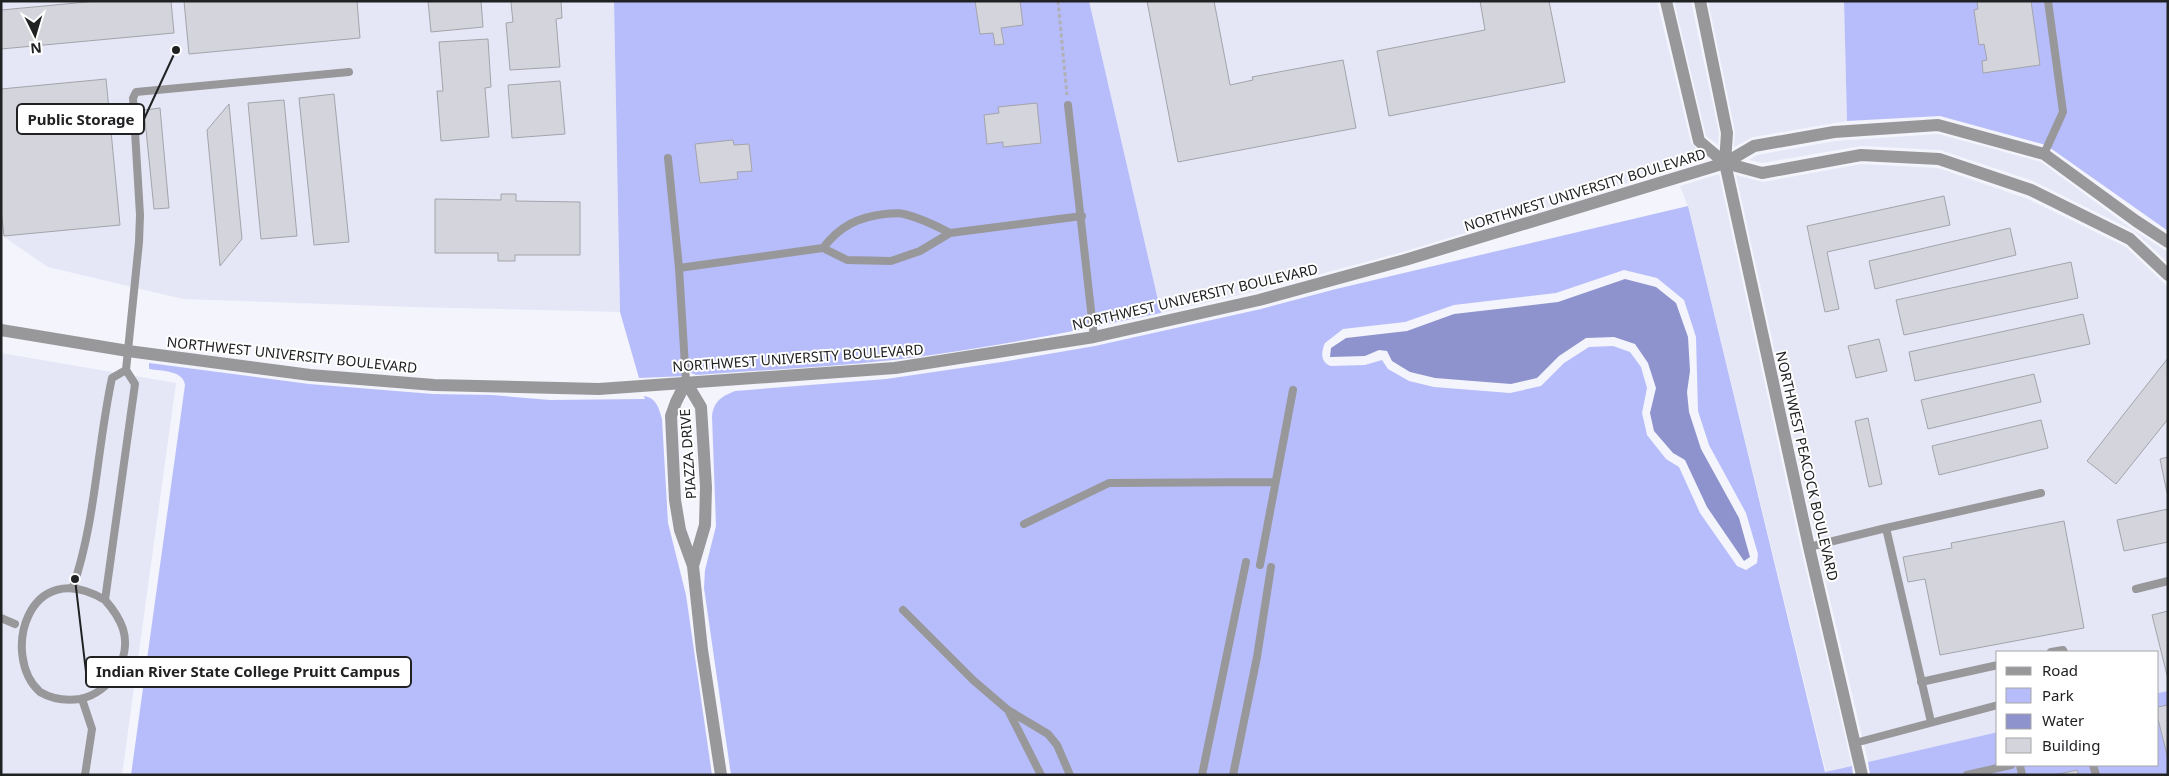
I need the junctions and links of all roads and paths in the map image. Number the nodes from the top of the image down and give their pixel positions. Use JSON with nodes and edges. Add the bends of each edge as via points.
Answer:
{"nodes":[{"id":1,"x":1058,"y":1,"type":"edge"},
{"id":2,"x":1666,"y":1,"type":"edge"},
{"id":3,"x":1700,"y":1,"type":"edge"},
{"id":4,"x":2048,"y":1,"type":"edge"},
{"id":5,"x":349,"y":72,"type":"dead end"},
{"id":6,"x":1068,"y":105,"type":"joint"},
{"id":7,"x":2044,"y":154,"type":"junction"},
{"id":8,"x":668,"y":158,"type":"dead end"},
{"id":9,"x":1725,"y":163,"type":"junction"},
{"id":10,"x":1082,"y":216,"type":"junction"},
{"id":11,"x":950,"y":233,"type":"junction"},
{"id":12,"x":2168,"y":242,"type":"edge"},
{"id":13,"x":823,"y":248,"type":"junction"},
{"id":14,"x":679,"y":268,"type":"junction"},
{"id":15,"x":2168,"y":275,"type":"edge"},
{"id":16,"x":1,"y":330,"type":"edge"},
{"id":17,"x":1094,"y":337,"type":"junction"},
{"id":18,"x":128,"y":351,"type":"junction"},
{"id":19,"x":126,"y":370,"type":"junction"},
{"id":20,"x":686,"y":382,"type":"junction"},
{"id":21,"x":1293,"y":390,"type":"dead end"},
{"id":22,"x":1275,"y":482,"type":"junction"},
{"id":23,"x":2041,"y":493,"type":"dead end"},
{"id":24,"x":1024,"y":524,"type":"dead end"},
{"id":25,"x":1886,"y":528,"type":"junction"},
{"id":26,"x":1809,"y":546,"type":"junction"},
{"id":27,"x":1246,"y":562,"type":"dead end"},
{"id":28,"x":1260,"y":565,"type":"dead end"},
{"id":29,"x":693,"y":566,"type":"junction"},
{"id":30,"x":1271,"y":567,"type":"dead end"},
{"id":31,"x":2168,"y":581,"type":"edge"},
{"id":32,"x":73,"y":587,"type":"junction"},
{"id":33,"x":2136,"y":589,"type":"dead end"},
{"id":34,"x":105,"y":600,"type":"junction"},
{"id":35,"x":903,"y":610,"type":"dead end"},
{"id":36,"x":1,"y":618,"type":"edge"},
{"id":37,"x":15,"y":624,"type":"junction"},
{"id":38,"x":13,"y":632,"type":"dead end"},
{"id":39,"x":1996,"y":665,"type":"edge"},
{"id":40,"x":17,"y":666,"type":"dead end"},
{"id":41,"x":1922,"y":682,"type":"junction"},
{"id":42,"x":82,"y":699,"type":"junction"},
{"id":43,"x":1996,"y":706,"type":"edge"},
{"id":44,"x":1008,"y":710,"type":"junction"},
{"id":45,"x":1931,"y":722,"type":"junction"},
{"id":46,"x":1855,"y":743,"type":"junction"},
{"id":47,"x":2007,"y":766,"type":"edge"},
{"id":48,"x":85,"y":775,"type":"edge"},
{"id":49,"x":720,"y":775,"type":"edge"},
{"id":50,"x":1041,"y":775,"type":"edge"},
{"id":51,"x":1070,"y":775,"type":"edge"},
{"id":52,"x":1202,"y":775,"type":"edge"},
{"id":53,"x":1233,"y":775,"type":"edge"},
{"id":54,"x":1862,"y":775,"type":"edge"},
{"id":55,"x":1967,"y":775,"type":"edge"}],
"edges":[{"from":1,"to":6,"type":"path"},
{"from":2,"to":9,"type":"street","via":[[1699,141]]},
{"from":3,"to":9,"type":"street","name":"NORTHWEST PEACOCK BOULEVARD","via":[[1727,133]]},
{"from":4,"to":7,"type":"lane","via":[[2063,112]]},
{"from":5,"to":18,"type":"lane","via":[[136,92],[133,98],[140,215]]},
{"from":6,"to":10,"type":"lane"},
{"from":7,"to":9,"type":"street","name":"NORTHWEST UNIVERSITY BOULEVARD","via":[[1938,124],[1834,132],[1754,146]]},
{"from":7,"to":12,"type":"street"},
{"from":8,"to":14,"type":"lane"},
{"from":9,"to":15,"type":"street","via":[[1762,172],[1861,155],[1939,159],[2031,190],[2130,239]]},
{"from":9,"to":17,"type":"street","name":"NORTHWEST UNIVERSITY BOULEVARD","via":[[1405,260],[1259,300]]},
{"from":9,"to":26,"type":"street","name":"NORTHWEST PEACOCK BOULEVARD"},
{"from":10,"to":11,"type":"lane"},
{"from":10,"to":17,"type":"lane"},
{"from":11,"to":13,"type":"lane","via":[[920,251],[891,262],[847,260]]},
{"from":11,"to":13,"type":"lane","via":[[902,213],[870,216],[852,221],[833,234]]},
{"from":13,"to":14,"type":"lane"},
{"from":14,"to":20,"type":"lane"},
{"from":16,"to":18,"type":"street","name":"NORTHWEST UNIVERSITY BOULEVARD"},
{"from":17,"to":20,"type":"street","name":"NORTHWEST UNIVERSITY BOULEVARD","via":[[895,368]]},
{"from":18,"to":19,"type":"lane"},
{"from":18,"to":20,"type":"street","name":"NORTHWEST UNIVERSITY BOULEVARD","via":[[310,375],[434,385],[599,389]]},
{"from":19,"to":32,"type":"lane","via":[[112,378],[85,537]]},
{"from":19,"to":34,"type":"lane","via":[[135,384]]},
{"from":20,"to":29,"type":"street","name":"PIAZZA DRIVE","via":[[701,407],[706,487],[705,525]]},
{"from":20,"to":29,"type":"street","name":"PIAZZA DRIVE","via":[[671,416],[677,515]]},
{"from":21,"to":22,"type":"lane"},
{"from":22,"to":24,"type":"lane","via":[[1109,483]]},
{"from":22,"to":28,"type":"lane"},
{"from":23,"to":25,"type":"lane"},
{"from":25,"to":26,"type":"lane"},
{"from":25,"to":41,"type":"lane"},
{"from":26,"to":46,"type":"street","name":"NORTHWEST PEACOCK BOULEVARD"},
{"from":27,"to":52,"type":"lane"},
{"from":29,"to":49,"type":"street","name":"PIAZZA DRIVE"},
{"from":30,"to":53,"type":"lane"},
{"from":31,"to":33,"type":"lane"},
{"from":32,"to":34,"type":"lane","via":[[90,591]]},
{"from":32,"to":37,"type":"lane","via":[[54,589],[38,596],[24,608]]},
{"from":34,"to":42,"type":"lane","via":[[124,630],[125,648],[121,665],[112,680],[98,692]]},
{"from":35,"to":44,"type":"lane"},
{"from":36,"to":37,"type":"lane"},
{"from":37,"to":38,"type":"lane"},
{"from":39,"to":41,"type":"lane"},
{"from":40,"to":42,"type":"lane","via":[[32,688],[47,696],[64,700]]},
{"from":41,"to":45,"type":"lane"},
{"from":42,"to":48,"type":"lane","via":[[92,729]]},
{"from":43,"to":45,"type":"lane"},
{"from":44,"to":50,"type":"lane"},
{"from":44,"to":51,"type":"lane","via":[[1053,738]]},
{"from":45,"to":46,"type":"lane"},
{"from":46,"to":54,"type":"street","name":"NORTHWEST PEACOCK BOULEVARD"},
{"from":47,"to":55,"type":"lane"}]}
